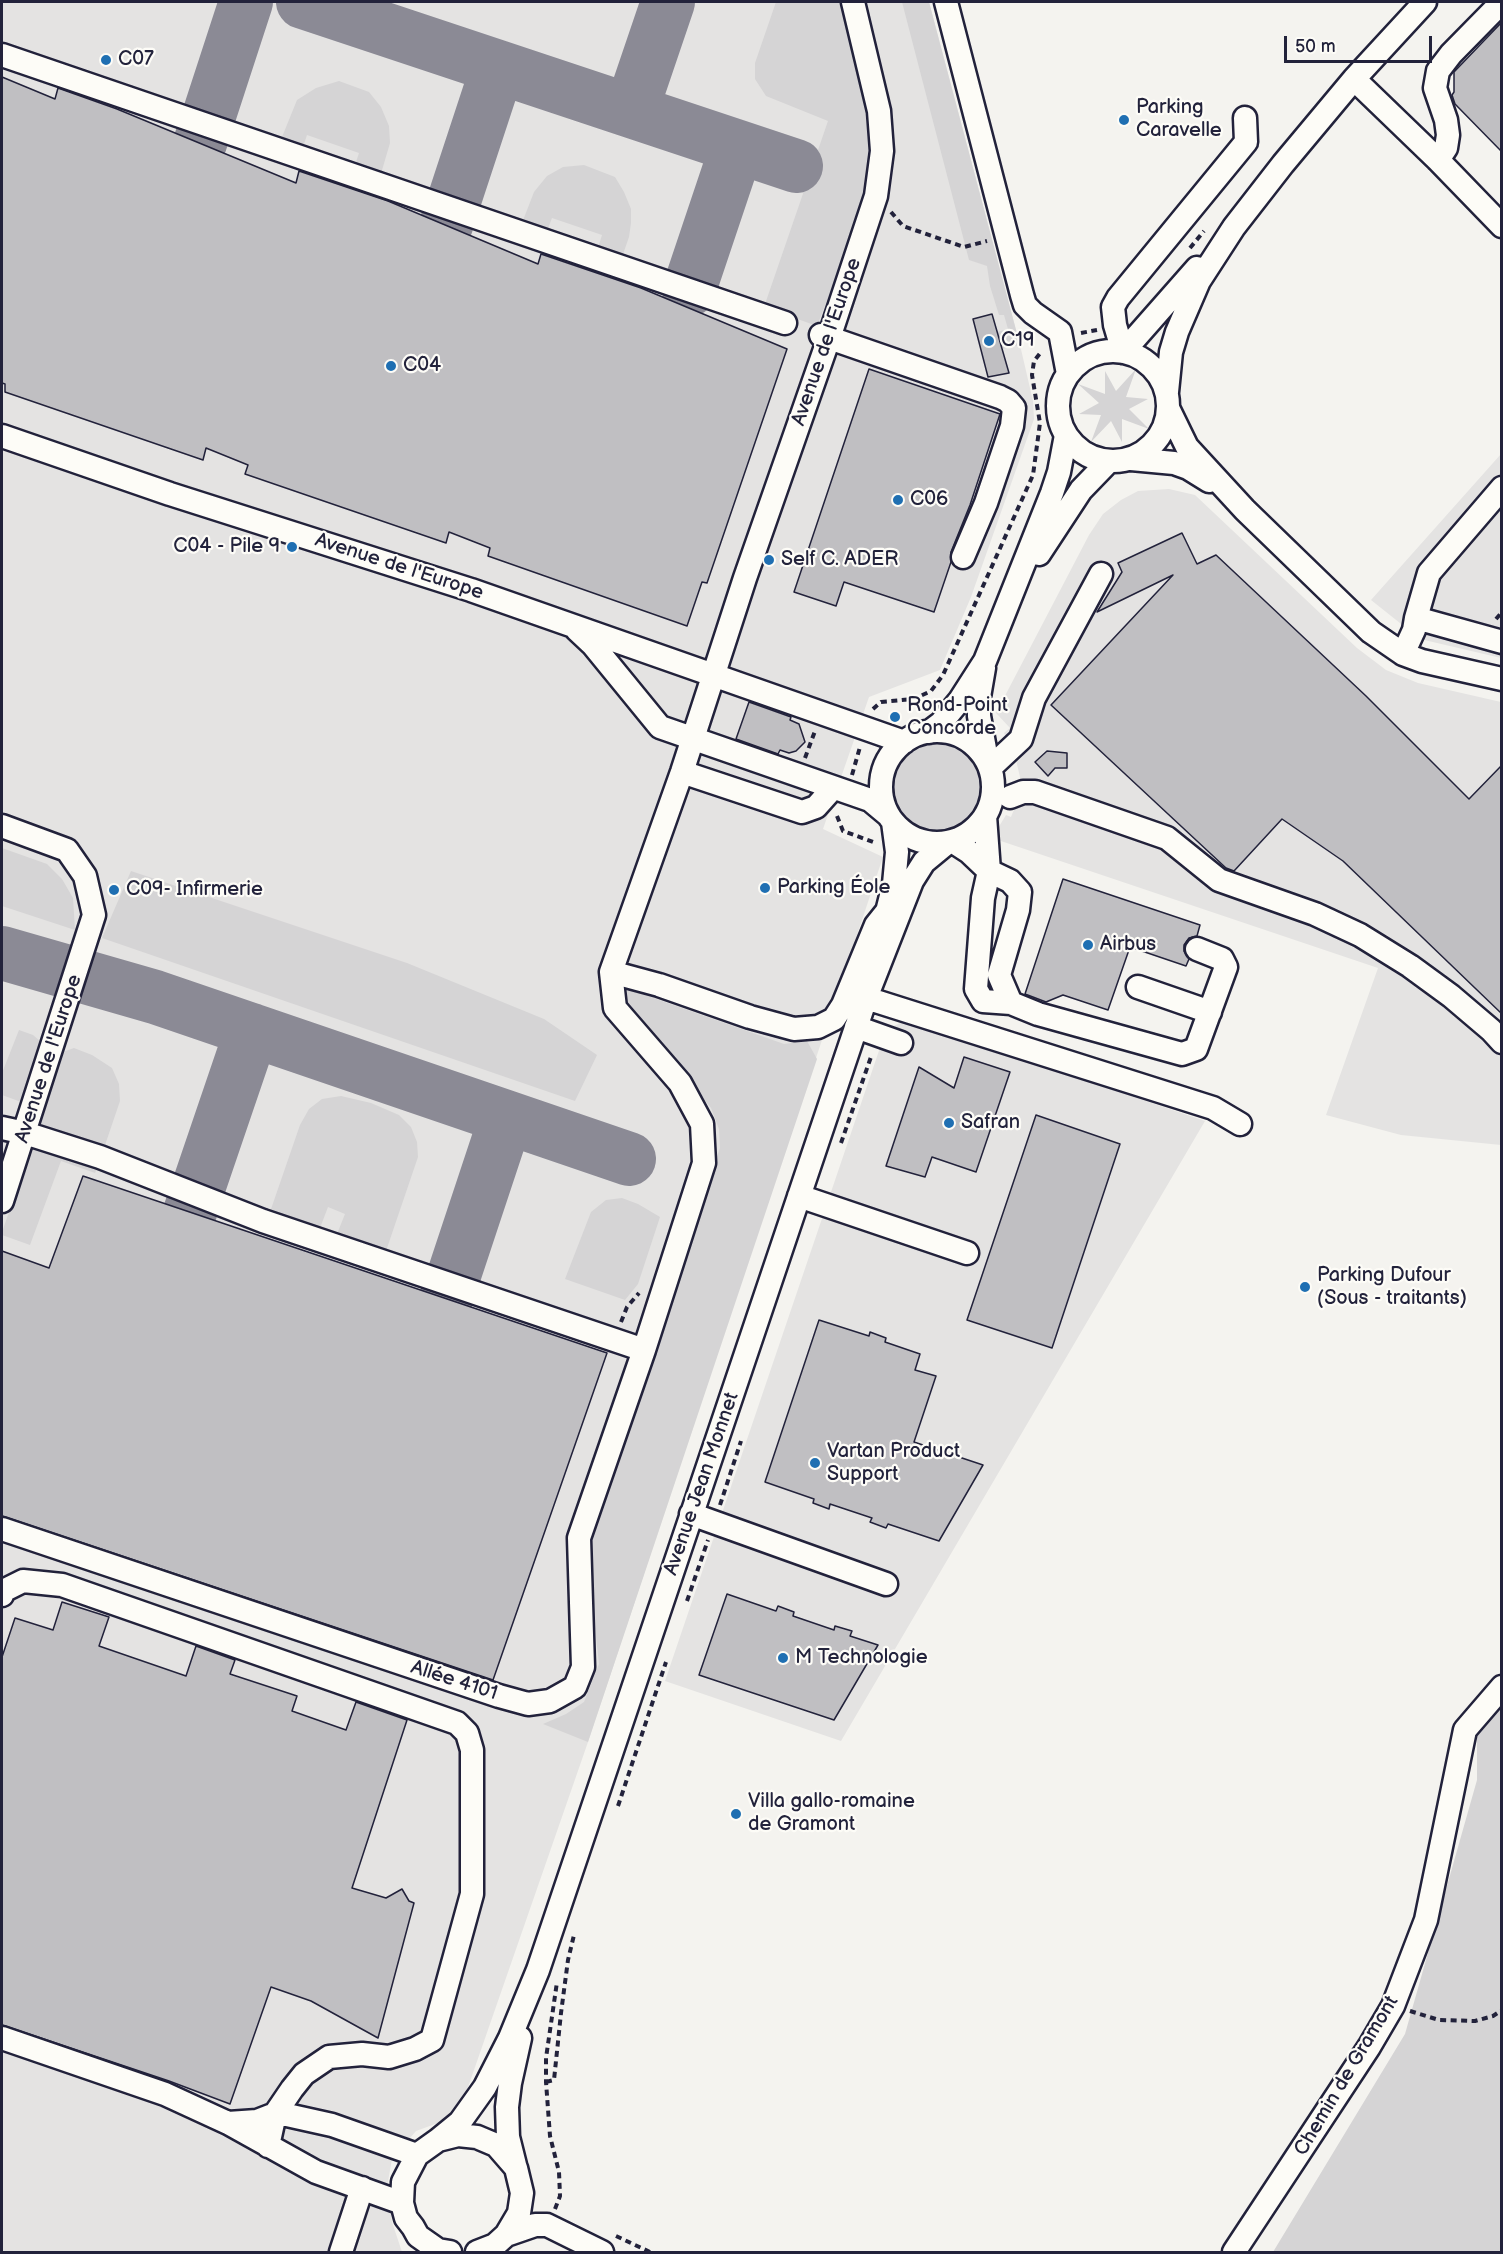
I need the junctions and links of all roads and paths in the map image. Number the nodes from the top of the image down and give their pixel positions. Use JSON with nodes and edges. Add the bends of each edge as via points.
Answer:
{"nodes":[{"id":1,"x":853,"y":2,"type":"edge"},
{"id":2,"x":946,"y":2,"type":"edge"},
{"id":3,"x":1502,"y":2,"type":"edge"},
{"id":4,"x":1419,"y":4,"type":"edge"},
{"id":5,"x":2,"y":55,"type":"edge"},
{"id":6,"x":1353,"y":79,"type":"junction"},
{"id":7,"x":1245,"y":118,"type":"dead end"},
{"id":8,"x":1438,"y":160,"type":"junction"},
{"id":9,"x":876,"y":196,"type":"junction"},
{"id":10,"x":1502,"y":226,"type":"edge"},
{"id":11,"x":1234,"y":227,"type":"junction"},
{"id":12,"x":1006,"y":236,"type":"junction"},
{"id":13,"x":785,"y":322,"type":"dead end"},
{"id":14,"x":1115,"y":325,"type":"junction"},
{"id":15,"x":825,"y":336,"type":"junction"},
{"id":16,"x":1062,"y":338,"type":"junction"},
{"id":17,"x":1123,"y":352,"type":"junction"},
{"id":18,"x":1068,"y":374,"type":"junction"},
{"id":19,"x":1168,"y":400,"type":"junction"},
{"id":20,"x":1066,"y":435,"type":"junction"},
{"id":21,"x":2,"y":436,"type":"edge"},
{"id":22,"x":1120,"y":460,"type":"junction"},
{"id":23,"x":1502,"y":488,"type":"edge"},
{"id":24,"x":1245,"y":510,"type":"junction"},
{"id":25,"x":963,"y":557,"type":"dead end"},
{"id":26,"x":1101,"y":574,"type":"dead end"},
{"id":27,"x":1009,"y":604,"type":"junction"},
{"id":28,"x":1416,"y":618,"type":"junction"},
{"id":29,"x":568,"y":624,"type":"junction"},
{"id":30,"x":1502,"y":642,"type":"edge"},
{"id":31,"x":1403,"y":654,"type":"junction"},
{"id":32,"x":985,"y":661,"type":"junction"},
{"id":33,"x":715,"y":675,"type":"junction"},
{"id":34,"x":1502,"y":679,"type":"edge"},
{"id":35,"x":866,"y":728,"type":"junction"},
{"id":36,"x":815,"y":729,"type":"dead end"},
{"id":37,"x":929,"y":732,"type":"junction"},
{"id":38,"x":693,"y":740,"type":"junction"},
{"id":39,"x":904,"y":742,"type":"junction"},
{"id":40,"x":804,"y":759,"type":"dead end"},
{"id":41,"x":988,"y":765,"type":"junction"},
{"id":42,"x":682,"y":772,"type":"junction"},
{"id":43,"x":839,"y":791,"type":"junction"},
{"id":44,"x":1010,"y":797,"type":"dead end"},
{"id":45,"x":985,"y":816,"type":"junction"},
{"id":46,"x":891,"y":818,"type":"junction"},
{"id":47,"x":2,"y":826,"type":"edge"},
{"id":48,"x":950,"y":842,"type":"junction"},
{"id":49,"x":884,"y":846,"type":"dead end"},
{"id":50,"x":989,"y":872,"type":"junction"},
{"id":51,"x":888,"y":910,"type":"junction"},
{"id":52,"x":1197,"y":949,"type":"dead end"},
{"id":53,"x":611,"y":972,"type":"junction"},
{"id":54,"x":1138,"y":987,"type":"dead end"},
{"id":55,"x":866,"y":998,"type":"junction"},
{"id":56,"x":1011,"y":1003,"type":"junction"},
{"id":57,"x":1210,"y":1012,"type":"junction"},
{"id":58,"x":856,"y":1027,"type":"junction"},
{"id":59,"x":878,"y":1035,"type":"junction"},
{"id":60,"x":1502,"y":1042,"type":"edge"},
{"id":61,"x":901,"y":1043,"type":"dead end"},
{"id":62,"x":1240,"y":1124,"type":"dead end"},
{"id":63,"x":2,"y":1128,"type":"edge"},
{"id":64,"x":25,"y":1133,"type":"junction"},
{"id":65,"x":840,"y":1147,"type":"dead end"},
{"id":66,"x":799,"y":1196,"type":"junction"},
{"id":67,"x":2,"y":1201,"type":"edge"},
{"id":68,"x":967,"y":1253,"type":"dead end"},
{"id":69,"x":641,"y":1291,"type":"dead end"},
{"id":70,"x":613,"y":1339,"type":"junction"},
{"id":71,"x":644,"y":1350,"type":"junction"},
{"id":72,"x":744,"y":1432,"type":"dead end"},
{"id":73,"x":691,"y":1514,"type":"junction"},
{"id":74,"x":714,"y":1523,"type":"junction"},
{"id":75,"x":2,"y":1529,"type":"edge"},
{"id":76,"x":886,"y":1584,"type":"dead end"},
{"id":77,"x":2,"y":1595,"type":"edge"},
{"id":78,"x":684,"y":1608,"type":"dead end"},
{"id":79,"x":667,"y":1661,"type":"dead end"},
{"id":80,"x":1502,"y":1686,"type":"edge"},
{"id":81,"x":617,"y":1808,"type":"dead end"},
{"id":82,"x":577,"y":1926,"type":"dead end"},
{"id":83,"x":537,"y":1970,"type":"junction"},
{"id":84,"x":1393,"y":2006,"type":"junction"},
{"id":85,"x":1502,"y":2010,"type":"edge"},
{"id":86,"x":2,"y":2038,"type":"edge"},
{"id":87,"x":546,"y":2082,"type":"dead end"},
{"id":88,"x":275,"y":2114,"type":"junction"},
{"id":89,"x":228,"y":2123,"type":"junction"},
{"id":90,"x":438,"y":2140,"type":"junction"},
{"id":91,"x":268,"y":2146,"type":"junction"},
{"id":92,"x":417,"y":2155,"type":"junction"},
{"id":93,"x":516,"y":2168,"type":"junction"},
{"id":94,"x":362,"y":2188,"type":"junction"},
{"id":95,"x":522,"y":2193,"type":"junction"},
{"id":96,"x":402,"y":2203,"type":"junction"},
{"id":97,"x":547,"y":2225,"type":"junction"},
{"id":98,"x":506,"y":2235,"type":"junction"},
{"id":99,"x":419,"y":2244,"type":"edge"},
{"id":100,"x":593,"y":2251,"type":"edge"},
{"id":101,"x":341,"y":2253,"type":"edge"},
{"id":102,"x":450,"y":2253,"type":"edge"},
{"id":103,"x":477,"y":2253,"type":"edge"},
{"id":104,"x":1234,"y":2253,"type":"edge"}],
"edges":[{"from":1,"to":9,"type":"street","name":"Avenue de l'Europe","via":[[879,111],[882,152]]},
{"from":2,"to":12,"type":"street"},
{"from":3,"to":8,"type":"street","via":[[1438,71],[1434,88],[1448,135]]},
{"from":4,"to":6,"type":"street"},
{"from":5,"to":13,"type":"street"},
{"from":6,"to":8,"type":"street"},
{"from":6,"to":11,"type":"street"},
{"from":7,"to":14,"type":"street","via":[[1246,142],[1118,298],[1113,307]]},
{"from":8,"to":10,"type":"street"},
{"from":9,"to":12,"type":"path","via":[[903,226],[964,247]]},
{"from":9,"to":15,"type":"street","name":"Avenue de l'Europe"},
{"from":11,"to":17,"type":"street"},
{"from":11,"to":19,"type":"street","via":[[1199,281],[1177,332],[1171,351]]},
{"from":12,"to":16,"type":"street","via":[[1025,305],[1060,332]]},
{"from":14,"to":16,"type":"path"},
{"from":14,"to":17,"type":"street"},
{"from":15,"to":25,"type":"street","via":[[1008,400],[1014,408],[1012,426],[990,492]]},
{"from":15,"to":33,"type":"street","name":"Avenue de l'Europe"},
{"from":16,"to":18,"type":"street"},
{"from":16,"to":35,"type":"path","via":[[1046,346],[1034,361],[1032,375],[1040,423],[1033,475],[943,675],[931,691],[914,699],[881,702],[872,710]]},
{"from":17,"to":18,"type":"street","via":[[1093,355]]},
{"from":17,"to":19,"type":"street","via":[[1151,366],[1161,378]]},
{"from":18,"to":20,"type":"street","via":[[1058,404]]},
{"from":19,"to":22,"type":"street","via":[[1166,425],[1158,439],[1146,451]]},
{"from":19,"to":24,"type":"street","via":[[1186,447]]},
{"from":20,"to":22,"type":"street","via":[[1092,457]]},
{"from":20,"to":27,"type":"street","via":[[1059,472]]},
{"from":21,"to":29,"type":"street","name":"Avenue de l'Europe"},
{"from":22,"to":24,"type":"street","via":[[1159,460],[1188,468]]},
{"from":22,"to":27,"type":"street","via":[[1082,490]]},
{"from":23,"to":28,"type":"street","via":[[1429,573]]},
{"from":24,"to":31,"type":"street","via":[[1371,632]]},
{"from":26,"to":41,"type":"street","via":[[1034,698],[1021,739]]},
{"from":27,"to":32,"type":"street"},
{"from":28,"to":30,"type":"street"},
{"from":28,"to":31,"type":"street"},
{"from":29,"to":33,"type":"street","name":"Avenue de l'Europe"},
{"from":29,"to":38,"type":"street","via":[[593,645],[660,727]]},
{"from":31,"to":34,"type":"street"},
{"from":32,"to":37,"type":"street","via":[[960,700]]},
{"from":32,"to":41,"type":"street","via":[[979,706]]},
{"from":33,"to":35,"type":"street","name":"Avenue de l'Europe"},
{"from":33,"to":38,"type":"street","name":"Avenue de l'Europe"},
{"from":35,"to":39,"type":"street","name":"Avenue de l'Europe"},
{"from":35,"to":43,"type":"path"},
{"from":36,"to":40,"type":"path"},
{"from":37,"to":39,"type":"street"},
{"from":37,"to":41,"type":"street","via":[[943,732],[968,741]]},
{"from":38,"to":42,"type":"street","name":"Avenue de l'Europe"},
{"from":38,"to":43,"type":"street"},
{"from":39,"to":46,"type":"street","via":[[889,760],[881,783],[882,799]]},
{"from":41,"to":45,"type":"street","via":[[993,794]]},
{"from":42,"to":43,"type":"street","via":[[802,812]]},
{"from":42,"to":53,"type":"street","name":"Avenue de l'Europe"},
{"from":43,"to":46,"type":"street","via":[[870,800]]},
{"from":43,"to":49,"type":"path","via":[[836,818],[843,831]]},
{"from":44,"to":60,"type":"street","via":[[1035,792],[1167,838],[1219,880],[1315,914],[1360,935],[1451,996]]},
{"from":45,"to":48,"type":"street","via":[[971,832]]},
{"from":45,"to":50,"type":"street"},
{"from":46,"to":48,"type":"street","via":[[902,831],[923,842]]},
{"from":46,"to":51,"type":"street","name":"Avenue Jean Monnet","via":[[897,852]]},
{"from":47,"to":64,"type":"street","name":"Avenue de l'Europe","via":[[67,850],[85,876],[94,915]]},
{"from":48,"to":50,"type":"street","via":[[969,852]]},
{"from":48,"to":55,"type":"street","name":"Avenue Jean Monnet","via":[[924,862],[912,880]]},
{"from":50,"to":56,"type":"street","via":[[1010,881],[1020,892],[999,975]]},
{"from":50,"to":56,"type":"street","via":[[983,898],[976,989],[983,1001]]},
{"from":51,"to":53,"type":"street","via":[[876,925],[843,1005],[834,1019],[818,1027],[794,1029]]},
{"from":51,"to":55,"type":"street","name":"Avenue Jean Monnet"},
{"from":52,"to":57,"type":"street","via":[[1226,963]]},
{"from":53,"to":71,"type":"street","name":"Allée 4101","via":[[615,1008],[680,1083],[702,1124],[704,1163]]},
{"from":54,"to":57,"type":"street"},
{"from":55,"to":58,"type":"street","name":"Avenue Jean Monnet"},
{"from":55,"to":62,"type":"street","via":[[1213,1108]]},
{"from":56,"to":57,"type":"street","via":[[1182,1054],[1196,1049]]},
{"from":58,"to":59,"type":"street"},
{"from":58,"to":66,"type":"street","name":"Avenue Jean Monnet"},
{"from":59,"to":61,"type":"street"},
{"from":59,"to":65,"type":"path"},
{"from":63,"to":64,"type":"street"},
{"from":64,"to":67,"type":"street","name":"Avenue de l'Europe"},
{"from":64,"to":70,"type":"street","via":[[100,1157],[274,1224]]},
{"from":66,"to":68,"type":"street"},
{"from":66,"to":73,"type":"street","name":"Avenue Jean Monnet"},
{"from":69,"to":70,"type":"path","via":[[627,1307]]},
{"from":70,"to":71,"type":"street"},
{"from":71,"to":75,"type":"street","name":"Allée 4101","via":[[579,1538],[583,1667],[575,1687],[550,1701],[528,1704],[499,1696]]},
{"from":72,"to":74,"type":"path"},
{"from":73,"to":74,"type":"street"},
{"from":73,"to":83,"type":"street","name":"Avenue Jean Monnet"},
{"from":74,"to":76,"type":"street"},
{"from":74,"to":78,"type":"path"},
{"from":77,"to":88,"type":"street","via":[[23,1581],[62,1585],[457,1723],[467,1733],[472,1750],[472,1894],[432,2040],[389,2057],[329,2057],[304,2074]]},
{"from":79,"to":81,"type":"path"},
{"from":80,"to":84,"type":"street","name":"Chemin de Gramont","via":[[1465,1730],[1426,1920]]},
{"from":82,"to":87,"type":"path","via":[[568,1960],[554,2080]]},
{"from":83,"to":90,"type":"street","name":"Avenue Jean Monnet","via":[[485,2088],[460,2122]]},
{"from":83,"to":93,"type":"street","name":"Avenue Jean Monnet","via":[[508,2099],[508,2137]]},
{"from":84,"to":85,"type":"path","via":[[1439,2020],[1474,2021]]},
{"from":84,"to":104,"type":"street","name":"Chemin de Gramont"},
{"from":86,"to":89,"type":"street","via":[[165,2094]]},
{"from":88,"to":89,"type":"street","via":[[257,2121]]},
{"from":88,"to":91,"type":"street"},
{"from":88,"to":92,"type":"street","via":[[332,2125]]},
{"from":89,"to":91,"type":"street"},
{"from":90,"to":92,"type":"street","name":"Avenue Jean Monnet"},
{"from":90,"to":93,"type":"street","via":[[458,2135],[477,2137],[496,2145]]},
{"from":91,"to":94,"type":"street","via":[[316,2172]]},
{"from":92,"to":96,"type":"street","via":[[403,2182]]},
{"from":93,"to":95,"type":"street","name":"Avenue Jean Monnet"},
{"from":94,"to":96,"type":"street"},
{"from":94,"to":101,"type":"street"},
{"from":95,"to":97,"type":"street"},
{"from":95,"to":98,"type":"street","via":[[519,2213]]},
{"from":96,"to":99,"type":"street"},
{"from":97,"to":98,"type":"street"},
{"from":97,"to":100,"type":"street"},
{"from":98,"to":103,"type":"street"},
{"from":99,"to":102,"type":"street"}]}
